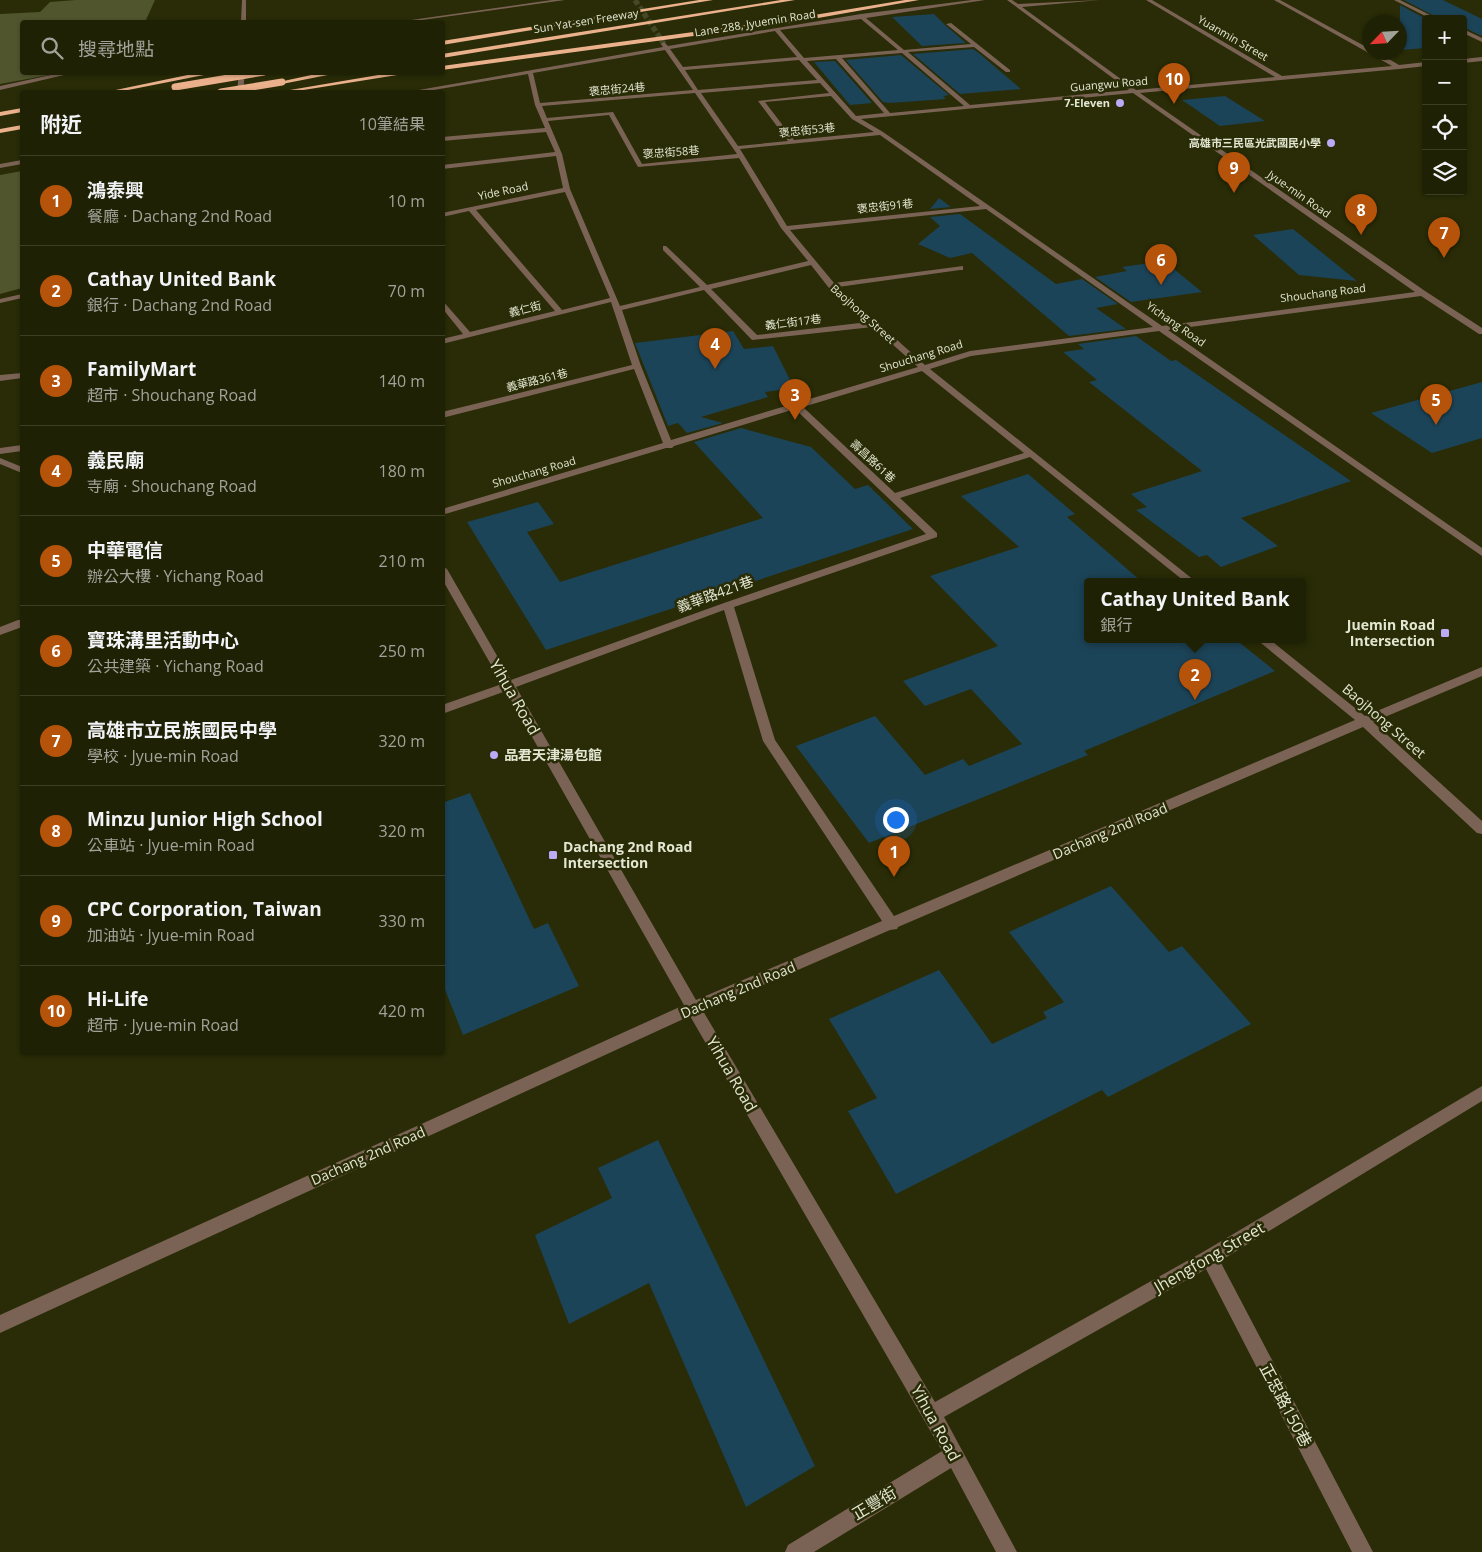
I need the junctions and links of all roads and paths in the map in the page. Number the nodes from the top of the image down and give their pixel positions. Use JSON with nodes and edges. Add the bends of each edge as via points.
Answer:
{"nodes":[{"id":1,"x":244,"y":0,"type":"edge"},
{"id":2,"x":499,"y":0,"type":"edge"},
{"id":3,"x":563,"y":0,"type":"edge"},
{"id":4,"x":710,"y":0,"type":"edge"},
{"id":5,"x":792,"y":0,"type":"edge"},
{"id":6,"x":916,"y":0,"type":"edge"},
{"id":7,"x":983,"y":0,"type":"edge"},
{"id":8,"x":1009,"y":0,"type":"edge"},
{"id":9,"x":1098,"y":0,"type":"edge"},
{"id":10,"x":1148,"y":0,"type":"edge"},
{"id":11,"x":1276,"y":0,"type":"edge"},
{"id":12,"x":1396,"y":0,"type":"edge"},
{"id":13,"x":1017,"y":6,"type":"junction"},
{"id":14,"x":502,"y":8,"type":"junction"},
{"id":15,"x":1428,"y":15,"type":"edge"},
{"id":16,"x":861,"y":16,"type":"junction"},
{"id":17,"x":747,"y":19,"type":"dead end"},
{"id":18,"x":244,"y":20,"type":"edge"},
{"id":19,"x":415,"y":20,"type":"edge"},
{"id":20,"x":949,"y":24,"type":"dead end"},
{"id":21,"x":776,"y":29,"type":"junction"},
{"id":22,"x":1467,"y":34,"type":"edge"},
{"id":23,"x":1482,"y":40,"type":"edge"},
{"id":24,"x":626,"y":42,"type":"junction"},
{"id":25,"x":445,"y":43,"type":"edge"},
{"id":26,"x":975,"y":45,"type":"junction"},
{"id":27,"x":665,"y":46,"type":"junction"},
{"id":28,"x":1362,"y":47,"type":"edge"},
{"id":29,"x":905,"y":51,"type":"junction"},
{"id":30,"x":445,"y":56,"type":"edge"},
{"id":31,"x":838,"y":57,"type":"junction"},
{"id":32,"x":801,"y":59,"type":"junction"},
{"id":33,"x":1482,"y":59,"type":"edge"},
{"id":34,"x":1386,"y":60,"type":"edge"},
{"id":35,"x":1467,"y":61,"type":"edge"},
{"id":36,"x":1422,"y":64,"type":"edge"},
{"id":37,"x":1399,"y":67,"type":"junction"},
{"id":38,"x":445,"y":68,"type":"edge"},
{"id":39,"x":682,"y":69,"type":"junction"},
{"id":40,"x":530,"y":71,"type":"junction"},
{"id":41,"x":1008,"y":71,"type":"dead end"},
{"id":42,"x":61,"y":75,"type":"edge"},
{"id":43,"x":200,"y":75,"type":"edge"},
{"id":44,"x":242,"y":75,"type":"edge"},
{"id":45,"x":246,"y":75,"type":"edge"},
{"id":46,"x":323,"y":75,"type":"edge"},
{"id":47,"x":394,"y":75,"type":"edge"},
{"id":48,"x":1282,"y":78,"type":"junction"},
{"id":49,"x":820,"y":81,"type":"junction"},
{"id":50,"x":0,"y":88,"type":"edge"},
{"id":51,"x":120,"y":90,"type":"edge"},
{"id":52,"x":154,"y":90,"type":"edge"},
{"id":53,"x":233,"y":90,"type":"edge"},
{"id":54,"x":240,"y":90,"type":"edge"},
{"id":55,"x":295,"y":90,"type":"edge"},
{"id":56,"x":425,"y":90,"type":"edge"},
{"id":57,"x":697,"y":92,"type":"junction"},
{"id":58,"x":1135,"y":92,"type":"junction"},
{"id":59,"x":832,"y":94,"type":"junction"},
{"id":60,"x":538,"y":105,"type":"junction"},
{"id":61,"x":969,"y":107,"type":"junction"},
{"id":62,"x":20,"y":111,"type":"edge"},
{"id":63,"x":0,"y":115,"type":"edge"},
{"id":64,"x":889,"y":115,"type":"junction"},
{"id":65,"x":854,"y":118,"type":"junction"},
{"id":66,"x":543,"y":120,"type":"junction"},
{"id":67,"x":20,"y":128,"type":"edge"},
{"id":68,"x":548,"y":130,"type":"junction"},
{"id":69,"x":0,"y":132,"type":"edge"},
{"id":70,"x":880,"y":132,"type":"junction"},
{"id":71,"x":445,"y":139,"type":"edge"},
{"id":72,"x":792,"y":142,"type":"junction"},
{"id":73,"x":736,"y":148,"type":"junction"},
{"id":74,"x":560,"y":154,"type":"junction"},
{"id":75,"x":741,"y":156,"type":"junction"},
{"id":76,"x":20,"y":162,"type":"edge"},
{"id":77,"x":0,"y":166,"type":"edge"},
{"id":78,"x":445,"y":167,"type":"edge"},
{"id":79,"x":567,"y":189,"type":"junction"},
{"id":80,"x":988,"y":207,"type":"junction"},
{"id":81,"x":471,"y":209,"type":"junction"},
{"id":82,"x":445,"y":214,"type":"edge"},
{"id":83,"x":785,"y":228,"type":"junction"},
{"id":84,"x":666,"y":248,"type":"dead end"},
{"id":85,"x":812,"y":262,"type":"junction"},
{"id":86,"x":960,"y":268,"type":"dead end"},
{"id":87,"x":832,"y":286,"type":"junction"},
{"id":88,"x":706,"y":288,"type":"junction"},
{"id":89,"x":1422,"y":293,"type":"junction"},
{"id":90,"x":20,"y":296,"type":"edge"},
{"id":91,"x":614,"y":299,"type":"junction"},
{"id":92,"x":0,"y":300,"type":"edge"},
{"id":93,"x":445,"y":306,"type":"edge"},
{"id":94,"x":617,"y":309,"type":"junction"},
{"id":95,"x":560,"y":312,"type":"junction"},
{"id":96,"x":874,"y":324,"type":"junction"},
{"id":97,"x":1160,"y":327,"type":"junction"},
{"id":98,"x":1482,"y":332,"type":"edge"},
{"id":99,"x":468,"y":335,"type":"junction"},
{"id":100,"x":445,"y":341,"type":"edge"},
{"id":101,"x":637,"y":366,"type":"junction"},
{"id":102,"x":925,"y":369,"type":"junction"},
{"id":103,"x":20,"y":376,"type":"edge"},
{"id":104,"x":0,"y":378,"type":"edge"},
{"id":105,"x":796,"y":405,"type":"junction"},
{"id":106,"x":445,"y":414,"type":"edge"},
{"id":107,"x":669,"y":446,"type":"junction"},
{"id":108,"x":20,"y":448,"type":"edge"},
{"id":109,"x":0,"y":451,"type":"edge"},
{"id":110,"x":1032,"y":454,"type":"junction"},
{"id":111,"x":0,"y":461,"type":"edge"},
{"id":112,"x":20,"y":469,"type":"edge"},
{"id":113,"x":893,"y":497,"type":"junction"},
{"id":114,"x":445,"y":511,"type":"edge"},
{"id":115,"x":933,"y":535,"type":"joint"},
{"id":116,"x":1482,"y":553,"type":"edge"},
{"id":117,"x":445,"y":574,"type":"edge"},
{"id":118,"x":1186,"y":578,"type":"edge"},
{"id":119,"x":728,"y":605,"type":"junction"},
{"id":120,"x":20,"y":624,"type":"edge"},
{"id":121,"x":0,"y":631,"type":"edge"},
{"id":122,"x":1267,"y":643,"type":"edge"},
{"id":123,"x":1482,"y":671,"type":"edge"},
{"id":124,"x":509,"y":686,"type":"junction"},
{"id":125,"x":445,"y":709,"type":"edge"},
{"id":126,"x":1365,"y":722,"type":"junction"},
{"id":127,"x":1482,"y":829,"type":"edge"},
{"id":128,"x":892,"y":926,"type":"junction"},
{"id":129,"x":694,"y":1008,"type":"junction"},
{"id":130,"x":1482,"y":1094,"type":"edge"},
{"id":131,"x":1209,"y":1258,"type":"junction"},
{"id":132,"x":0,"y":1324,"type":"edge"},
{"id":133,"x":932,"y":1414,"type":"junction"},
{"id":134,"x":954,"y":1455,"type":"junction"},
{"id":135,"x":794,"y":1552,"type":"edge"},
{"id":136,"x":1007,"y":1552,"type":"edge"},
{"id":137,"x":1363,"y":1552,"type":"edge"}],
"edges":[{"from":1,"to":18,"type":"street"},
{"from":2,"to":14,"type":"street"},
{"from":3,"to":14,"type":"street"},
{"from":4,"to":25,"type":"highway","name":"Sun Yat-sen Freeway"},
{"from":5,"to":30,"type":"highway","name":"Sun Yat-sen Freeway"},
{"from":6,"to":24,"type":"highway","via":[[790,21]]},
{"from":7,"to":16,"type":"street","name":"Lane 288, Jyuemin Road"},
{"from":8,"to":13,"type":"street","name":"Jyue-min Road"},
{"from":9,"to":13,"type":"street"},
{"from":10,"to":48,"type":"street","name":"Yuanmin Street"},
{"from":11,"to":28,"type":"street"},
{"from":12,"to":15,"type":"street"},
{"from":13,"to":58,"type":"street","name":"Jyue-min Road"},
{"from":14,"to":19,"type":"street"},
{"from":16,"to":21,"type":"street","name":"Lane 288, Jyuemin Road"},
{"from":16,"to":29,"type":"street"},
{"from":17,"to":24,"type":"highway"},
{"from":20,"to":26,"type":"street"},
{"from":21,"to":27,"type":"street","name":"Lane 288, Jyuemin Road"},
{"from":21,"to":32,"type":"street","name":"Yichang Road"},
{"from":22,"to":23,"type":"street"},
{"from":24,"to":38,"type":"highway"},
{"from":26,"to":29,"type":"street"},
{"from":26,"to":41,"type":"street"},
{"from":27,"to":39,"type":"street","name":"Baojhong Street"},
{"from":27,"to":40,"type":"street","name":"Lane 288, Jyuemin Road"},
{"from":29,"to":31,"type":"street"},
{"from":29,"to":61,"type":"street"},
{"from":31,"to":32,"type":"street"},
{"from":31,"to":64,"type":"street"},
{"from":32,"to":39,"type":"street"},
{"from":32,"to":49,"type":"street","name":"Yichang Road"},
{"from":33,"to":35,"type":"street"},
{"from":34,"to":37,"type":"street"},
{"from":36,"to":37,"type":"street","name":"Guangwu Road"},
{"from":37,"to":48,"type":"street","name":"Guangwu Road"},
{"from":39,"to":57,"type":"street","name":"Baojhong Street"},
{"from":40,"to":56,"type":"street","name":"Lane 288, Jyuemin Road"},
{"from":40,"to":60,"type":"street"},
{"from":42,"to":50,"type":"street"},
{"from":43,"to":51,"type":"highway"},
{"from":44,"to":54,"type":"street"},
{"from":45,"to":52,"type":"highway","bridge":true},
{"from":46,"to":53,"type":"highway","bridge":true},
{"from":47,"to":55,"type":"highway"},
{"from":48,"to":58,"type":"street","name":"Guangwu Road"},
{"from":49,"to":57,"type":"street","name":"褒忠街24巷"},
{"from":49,"to":59,"type":"street","name":"Yichang Road"},
{"from":57,"to":60,"type":"street","name":"褒忠街24巷"},
{"from":57,"to":73,"type":"street","name":"Baojhong Street"},
{"from":58,"to":61,"type":"street","name":"Guangwu Road"},
{"from":58,"to":89,"type":"street","name":"Jyue-min Road"},
{"from":59,"to":65,"type":"street","name":"Yichang Road"},
{"from":59,"to":72,"type":"street","via":[[761,101]]},
{"from":60,"to":66,"type":"street"},
{"from":61,"to":64,"type":"street","name":"Guangwu Road"},
{"from":62,"to":63,"type":"highway"},
{"from":64,"to":65,"type":"street","name":"Guangwu Road"},
{"from":65,"to":70,"type":"street","name":"Yichang Road"},
{"from":66,"to":68,"type":"street"},
{"from":66,"to":75,"type":"street","name":"褒忠街58巷","via":[[611,114],[640,166]]},
{"from":67,"to":69,"type":"highway"},
{"from":68,"to":71,"type":"street"},
{"from":68,"to":74,"type":"street"},
{"from":70,"to":72,"type":"street","name":"褒忠街53巷"},
{"from":70,"to":80,"type":"street","name":"Yichang Road"},
{"from":72,"to":73,"type":"street","name":"褒忠街53巷"},
{"from":73,"to":75,"type":"street","name":"Baojhong Street"},
{"from":74,"to":78,"type":"street"},
{"from":74,"to":79,"type":"street"},
{"from":75,"to":83,"type":"street","name":"Baojhong Street"},
{"from":76,"to":77,"type":"street"},
{"from":79,"to":81,"type":"street","name":"Yide Road"},
{"from":79,"to":91,"type":"street"},
{"from":80,"to":83,"type":"street","name":"褒忠街91巷"},
{"from":80,"to":97,"type":"street","name":"Yichang Road"},
{"from":81,"to":82,"type":"street","name":"Yide Road"},
{"from":81,"to":95,"type":"street"},
{"from":83,"to":85,"type":"street","name":"Baojhong Street"},
{"from":84,"to":88,"type":"street"},
{"from":85,"to":87,"type":"street","name":"Baojhong Street"},
{"from":85,"to":88,"type":"street"},
{"from":86,"to":87,"type":"street"},
{"from":87,"to":96,"type":"street","name":"Baojhong Street"},
{"from":88,"to":94,"type":"street"},
{"from":88,"to":96,"type":"street","name":"義仁街17巷","via":[[755,338]]},
{"from":89,"to":97,"type":"street","name":"Shouchang Road"},
{"from":89,"to":98,"type":"street","name":"Jyue-min Road"},
{"from":90,"to":92,"type":"street"},
{"from":91,"to":94,"type":"street"},
{"from":91,"to":95,"type":"street","name":"義仁街"},
{"from":93,"to":99,"type":"street"},
{"from":94,"to":101,"type":"street"},
{"from":95,"to":99,"type":"street","name":"義仁街"},
{"from":96,"to":102,"type":"street","name":"Baojhong Street"},
{"from":97,"to":102,"type":"street","name":"Shouchang Road","via":[[970,354]]},
{"from":97,"to":116,"type":"street","name":"Yichang Road"},
{"from":99,"to":100,"type":"street","name":"義仁街"},
{"from":101,"to":106,"type":"street","name":"義華路361巷"},
{"from":101,"to":107,"type":"street"},
{"from":102,"to":105,"type":"street","name":"Shouchang Road"},
{"from":102,"to":110,"type":"street","name":"Baojhong Street"},
{"from":103,"to":104,"type":"street"},
{"from":105,"to":107,"type":"street","name":"Shouchang Road"},
{"from":105,"to":113,"type":"street","name":"壽昌路61巷"},
{"from":107,"to":114,"type":"street","name":"Shouchang Road"},
{"from":108,"to":109,"type":"street"},
{"from":110,"to":113,"type":"street"},
{"from":110,"to":118,"type":"street","name":"Baojhong Street"},
{"from":111,"to":112,"type":"street"},
{"from":113,"to":115,"type":"street","name":"壽昌路61巷"},
{"from":115,"to":119,"type":"street","name":"義華路421巷"},
{"from":117,"to":124,"type":"street","name":"Yihua Road"},
{"from":119,"to":124,"type":"street","name":"義華路421巷"},
{"from":119,"to":128,"type":"street","via":[[768,741]]},
{"from":120,"to":121,"type":"street"},
{"from":122,"to":126,"type":"street","name":"Baojhong Street"},
{"from":123,"to":126,"type":"street","name":"Dachang 2nd Road"},
{"from":124,"to":125,"type":"street","name":"義華路421巷"},
{"from":124,"to":129,"type":"street","name":"Yihua Road"},
{"from":126,"to":127,"type":"street","name":"Baojhong Street"},
{"from":126,"to":128,"type":"street","name":"Dachang 2nd Road"},
{"from":128,"to":129,"type":"street","name":"Dachang 2nd Road"},
{"from":129,"to":132,"type":"street","name":"Dachang 2nd Road"},
{"from":129,"to":133,"type":"street","name":"Yihua Road"},
{"from":130,"to":131,"type":"street","name":"Jhengfong Street"},
{"from":131,"to":133,"type":"street","name":"Jhengfong Street"},
{"from":131,"to":137,"type":"street","name":"正忠路150巷"},
{"from":133,"to":134,"type":"street","name":"Yihua Road"},
{"from":134,"to":135,"type":"street","name":"正豐街"},
{"from":134,"to":136,"type":"street","name":"Yihua Road"}]}
